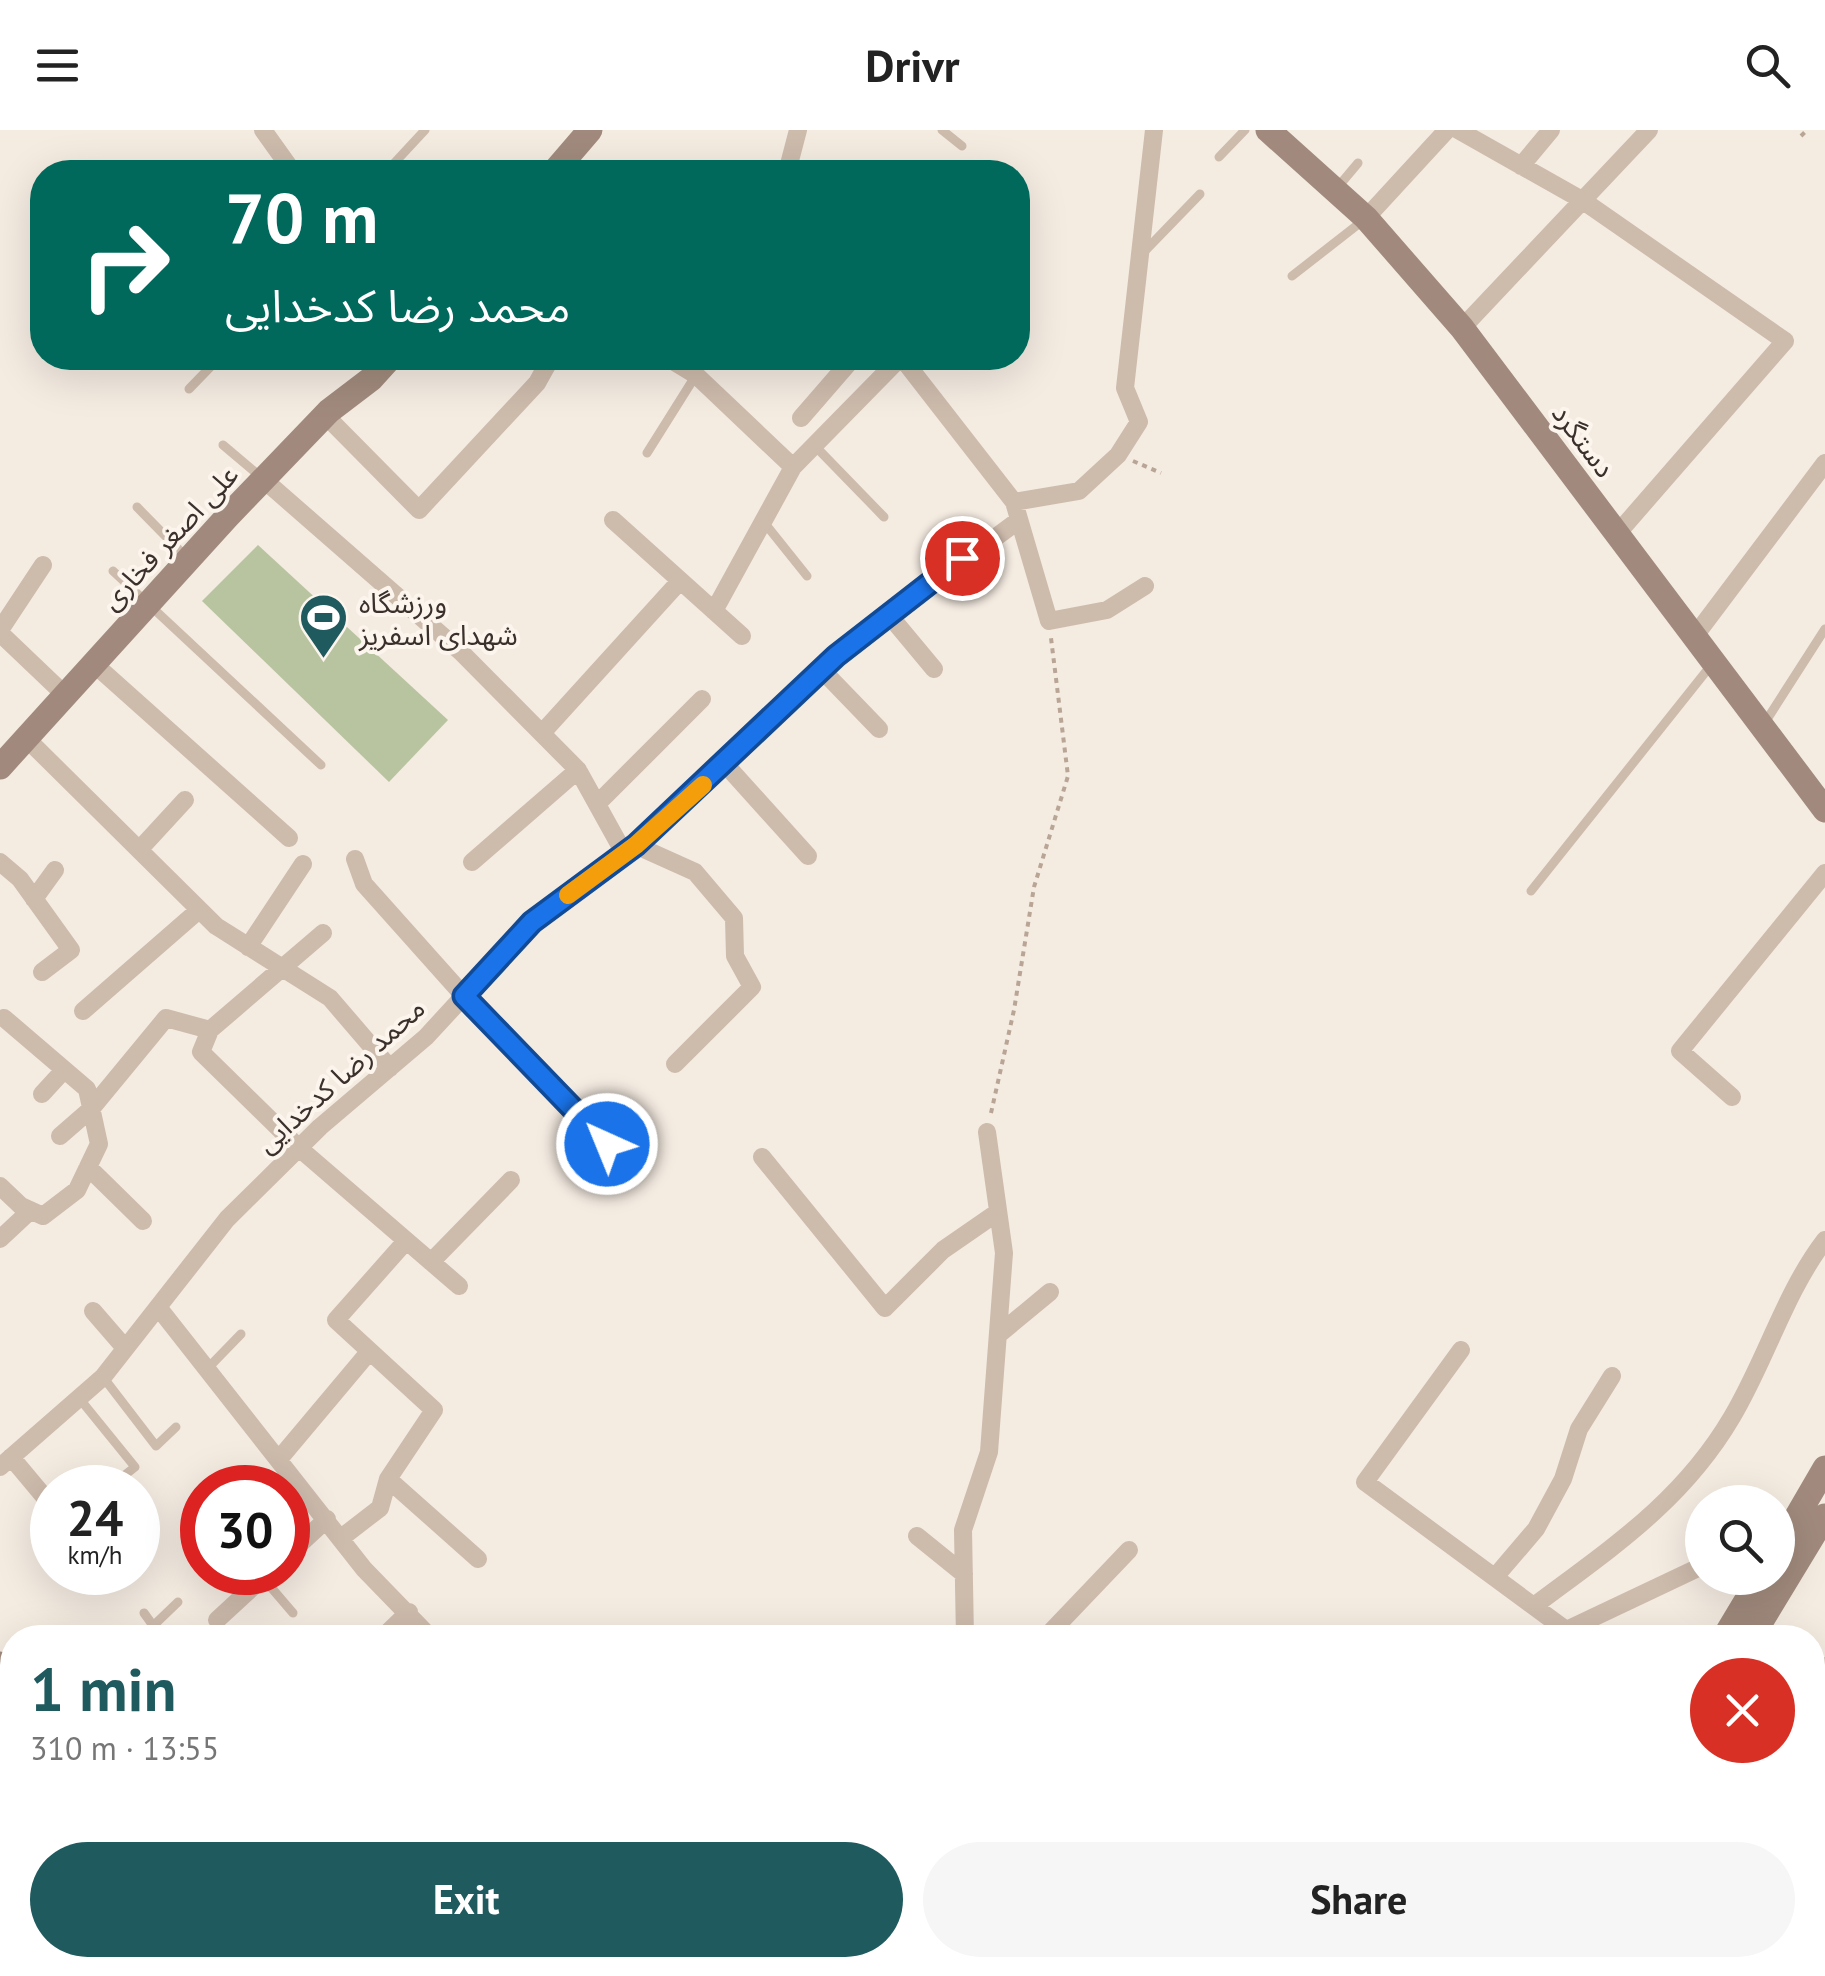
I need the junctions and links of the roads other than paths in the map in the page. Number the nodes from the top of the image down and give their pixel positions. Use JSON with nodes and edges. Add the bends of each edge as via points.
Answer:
{"nodes":[{"id":1,"x":263,"y":130,"type":"edge"},
{"id":2,"x":425,"y":130,"type":"edge"},
{"id":3,"x":798,"y":130,"type":"edge"},
{"id":4,"x":942,"y":130,"type":"edge"},
{"id":5,"x":1154,"y":130,"type":"edge"},
{"id":6,"x":1245,"y":130,"type":"edge"},
{"id":7,"x":1268,"y":130,"type":"edge"},
{"id":8,"x":1446,"y":130,"type":"edge"},
{"id":9,"x":1458,"y":130,"type":"edge"},
{"id":10,"x":1550,"y":130,"type":"edge"},
{"id":11,"x":1649,"y":130,"type":"edge"},
{"id":12,"x":578,"y":134,"type":"edge"},
{"id":13,"x":962,"y":146,"type":"dead end"},
{"id":14,"x":1220,"y":158,"type":"dead end"},
{"id":15,"x":284,"y":160,"type":"edge"},
{"id":16,"x":397,"y":160,"type":"edge"},
{"id":17,"x":562,"y":160,"type":"edge"},
{"id":18,"x":790,"y":160,"type":"edge"},
{"id":19,"x":1358,"y":164,"type":"dead end"},
{"id":20,"x":1521,"y":166,"type":"junction"},
{"id":21,"x":1336,"y":190,"type":"junction"},
{"id":22,"x":1200,"y":194,"type":"dead end"},
{"id":23,"x":1582,"y":200,"type":"junction"},
{"id":24,"x":1366,"y":218,"type":"junction"},
{"id":25,"x":1136,"y":260,"type":"junction"},
{"id":26,"x":1292,"y":276,"type":"dead end"},
{"id":27,"x":1462,"y":328,"type":"junction"},
{"id":28,"x":207,"y":370,"type":"edge"},
{"id":29,"x":380,"y":370,"type":"edge"},
{"id":30,"x":545,"y":370,"type":"edge"},
{"id":31,"x":687,"y":370,"type":"edge"},
{"id":32,"x":843,"y":370,"type":"edge"},
{"id":33,"x":889,"y":370,"type":"edge"},
{"id":34,"x":910,"y":370,"type":"edge"},
{"id":35,"x":696,"y":376,"type":"junction"},
{"id":36,"x":189,"y":389,"type":"dead end"},
{"id":37,"x":325,"y":415,"type":"junction"},
{"id":38,"x":801,"y":418,"type":"dead end"},
{"id":39,"x":223,"y":445,"type":"dead end"},
{"id":40,"x":814,"y":446,"type":"junction"},
{"id":41,"x":646,"y":453,"type":"dead end"},
{"id":42,"x":1825,"y":463,"type":"edge"},
{"id":43,"x":793,"y":467,"type":"junction"},
{"id":44,"x":264,"y":479,"type":"junction"},
{"id":45,"x":137,"y":507,"type":"dead end"},
{"id":46,"x":1017,"y":511,"type":"junction"},
{"id":47,"x":884,"y":517,"type":"dead end"},
{"id":48,"x":613,"y":520,"type":"dead end"},
{"id":49,"x":764,"y":521,"type":"junction"},
{"id":50,"x":1617,"y":534,"type":"junction"},
{"id":51,"x":188,"y":559,"type":"junction"},
{"id":52,"x":42,"y":565,"type":"dead end"},
{"id":53,"x":112,"y":571,"type":"dead end"},
{"id":54,"x":807,"y":576,"type":"dead end"},
{"id":55,"x":680,"y":581,"type":"junction"},
{"id":56,"x":1145,"y":586,"type":"dead end"},
{"id":57,"x":149,"y":602,"type":"junction"},
{"id":58,"x":714,"y":611,"type":"junction"},
{"id":59,"x":889,"y":615,"type":"junction"},
{"id":60,"x":1825,"y":629,"type":"edge"},
{"id":61,"x":0,"y":632,"type":"edge"},
{"id":62,"x":742,"y":636,"type":"dead end"},
{"id":63,"x":1694,"y":637,"type":"junction"},
{"id":64,"x":1714,"y":662,"type":"junction"},
{"id":65,"x":94,"y":664,"type":"junction"},
{"id":66,"x":934,"y":669,"type":"dead end"},
{"id":67,"x":822,"y":670,"type":"junction"},
{"id":68,"x":65,"y":695,"type":"junction"},
{"id":69,"x":702,"y":699,"type":"dead end"},
{"id":70,"x":1762,"y":726,"type":"junction"},
{"id":71,"x":878,"y":729,"type":"dead end"},
{"id":72,"x":542,"y":733,"type":"junction"},
{"id":73,"x":26,"y":738,"type":"junction"},
{"id":74,"x":2,"y":761,"type":"edge"},
{"id":75,"x":725,"y":764,"type":"junction"},
{"id":76,"x":321,"y":765,"type":"dead end"},
{"id":77,"x":578,"y":770,"type":"junction"},
{"id":78,"x":185,"y":800,"type":"dead end"},
{"id":79,"x":597,"y":804,"type":"junction"},
{"id":80,"x":1825,"y":810,"type":"edge"},
{"id":81,"x":289,"y":838,"type":"dead end"},
{"id":82,"x":630,"y":849,"type":"junction"},
{"id":83,"x":140,"y":850,"type":"junction"},
{"id":84,"x":808,"y":856,"type":"dead end"},
{"id":85,"x":356,"y":858,"type":"dead end"},
{"id":86,"x":0,"y":862,"type":"edge"},
{"id":87,"x":472,"y":862,"type":"dead end"},
{"id":88,"x":303,"y":864,"type":"dead end"},
{"id":89,"x":55,"y":870,"type":"dead end"},
{"id":90,"x":1825,"y":873,"type":"edge"},
{"id":91,"x":1530,"y":891,"type":"dead end"},
{"id":92,"x":34,"y":899,"type":"junction"},
{"id":93,"x":199,"y":910,"type":"junction"},
{"id":94,"x":323,"y":933,"type":"dead end"},
{"id":95,"x":248,"y":947,"type":"junction"},
{"id":96,"x":280,"y":968,"type":"junction"},
{"id":97,"x":42,"y":972,"type":"dead end"},
{"id":98,"x":464,"y":996,"type":"junction"},
{"id":99,"x":82,"y":1011,"type":"dead end"},
{"id":100,"x":4,"y":1018,"type":"dead end"},
{"id":101,"x":210,"y":1030,"type":"junction"},
{"id":102,"x":675,"y":1064,"type":"dead end"},
{"id":103,"x":390,"y":1068,"type":"junction"},
{"id":104,"x":64,"y":1070,"type":"junction"},
{"id":105,"x":42,"y":1094,"type":"dead end"},
{"id":106,"x":1732,"y":1097,"type":"dead end"},
{"id":107,"x":91,"y":1109,"type":"junction"},
{"id":108,"x":987,"y":1132,"type":"road end"},
{"id":109,"x":60,"y":1136,"type":"dead end"},
{"id":110,"x":607,"y":1144,"type":"dead end"},
{"id":111,"x":298,"y":1148,"type":"junction"},
{"id":112,"x":762,"y":1158,"type":"dead end"},
{"id":113,"x":88,"y":1167,"type":"junction"},
{"id":114,"x":510,"y":1180,"type":"dead end"},
{"id":115,"x":0,"y":1186,"type":"edge"},
{"id":116,"x":30,"y":1210,"type":"junction"},
{"id":117,"x":998,"y":1212,"type":"junction"},
{"id":118,"x":144,"y":1221,"type":"dead end"},
{"id":119,"x":0,"y":1239,"type":"edge"},
{"id":120,"x":406,"y":1240,"type":"junction"},
{"id":121,"x":1825,"y":1240,"type":"edge"},
{"id":122,"x":431,"y":1262,"type":"junction"},
{"id":123,"x":459,"y":1286,"type":"dead end"},
{"id":124,"x":1050,"y":1292,"type":"dead end"},
{"id":125,"x":158,"y":1306,"type":"junction"},
{"id":126,"x":92,"y":1311,"type":"dead end"},
{"id":127,"x":241,"y":1334,"type":"dead end"},
{"id":128,"x":998,"y":1335,"type":"junction"},
{"id":129,"x":125,"y":1348,"type":"junction"},
{"id":130,"x":1461,"y":1350,"type":"dead end"},
{"id":131,"x":369,"y":1352,"type":"junction"},
{"id":132,"x":208,"y":1368,"type":"junction"},
{"id":133,"x":103,"y":1376,"type":"junction"},
{"id":134,"x":1612,"y":1376,"type":"dead end"},
{"id":135,"x":79,"y":1398,"type":"junction"},
{"id":136,"x":176,"y":1427,"type":"dead end"},
{"id":137,"x":280,"y":1458,"type":"junction"},
{"id":138,"x":5,"y":1462,"type":"edge"},
{"id":139,"x":133,"y":1465,"type":"edge"},
{"id":140,"x":1825,"y":1468,"type":"edge"},
{"id":141,"x":388,"y":1479,"type":"junction"},
{"id":142,"x":30,"y":1485,"type":"edge"},
{"id":143,"x":1795,"y":1513,"type":"edge"},
{"id":144,"x":1825,"y":1516,"type":"edge"},
{"id":145,"x":327,"y":1520,"type":"junction"},
{"id":146,"x":310,"y":1536,"type":"edge"},
{"id":147,"x":917,"y":1536,"type":"dead end"},
{"id":148,"x":341,"y":1538,"type":"junction"},
{"id":149,"x":1129,"y":1550,"type":"dead end"},
{"id":150,"x":478,"y":1559,"type":"dead end"},
{"id":151,"x":964,"y":1574,"type":"junction"},
{"id":152,"x":1685,"y":1574,"type":"edge"},
{"id":153,"x":1495,"y":1577,"type":"junction"},
{"id":154,"x":244,"y":1595,"type":"edge"},
{"id":155,"x":281,"y":1595,"type":"edge"},
{"id":156,"x":1750,"y":1595,"type":"edge"},
{"id":157,"x":178,"y":1602,"type":"dead end"},
{"id":158,"x":1534,"y":1606,"type":"junction"},
{"id":159,"x":293,"y":1612,"type":"dead end"},
{"id":160,"x":409,"y":1612,"type":"junction"},
{"id":161,"x":144,"y":1613,"type":"dead end"},
{"id":162,"x":217,"y":1620,"type":"dead end"},
{"id":163,"x":152,"y":1625,"type":"edge"},
{"id":164,"x":154,"y":1625,"type":"edge"},
{"id":165,"x":396,"y":1625,"type":"edge"},
{"id":166,"x":420,"y":1625,"type":"edge"},
{"id":167,"x":965,"y":1625,"type":"edge"},
{"id":168,"x":1058,"y":1625,"type":"edge"},
{"id":169,"x":1550,"y":1625,"type":"edge"},
{"id":170,"x":1577,"y":1625,"type":"edge"},
{"id":171,"x":1732,"y":1625,"type":"edge"},
{"id":172,"x":1759,"y":1625,"type":"edge"}],
"edges":[{"from":1,"to":15,"type":"street"},
{"from":2,"to":16,"type":"lane"},
{"from":3,"to":18,"type":"street"},
{"from":4,"to":13,"type":"lane"},
{"from":5,"to":25,"type":"street"},
{"from":6,"to":14,"type":"lane"},
{"from":7,"to":21,"type":"main road","name":"دستگرد"},
{"from":8,"to":24,"type":"street"},
{"from":9,"to":20,"type":"street"},
{"from":10,"to":20,"type":"street"},
{"from":11,"to":23,"type":"street"},
{"from":12,"to":17,"type":"main road"},
{"from":19,"to":21,"type":"lane"},
{"from":20,"to":23,"type":"street"},
{"from":21,"to":24,"type":"main road","name":"دستگرد"},
{"from":22,"to":25,"type":"lane"},
{"from":23,"to":27,"type":"street"},
{"from":23,"to":50,"type":"street","via":[[1784,341]]},
{"from":24,"to":26,"type":"lane"},
{"from":24,"to":27,"type":"main road","name":"دستگرد"},
{"from":25,"to":46,"type":"street","via":[[1125,388],[1139,422],[1118,455],[1079,491]]},
{"from":27,"to":50,"type":"main road","name":"دستگرد"},
{"from":28,"to":36,"type":"lane"},
{"from":29,"to":37,"type":"main road","name":"علی اصغر فخاری"},
{"from":30,"to":37,"type":"street","via":[[419,510]]},
{"from":31,"to":35,"type":"street"},
{"from":32,"to":38,"type":"street"},
{"from":33,"to":40,"type":"street"},
{"from":34,"to":46,"type":"street"},
{"from":35,"to":41,"type":"lane"},
{"from":35,"to":43,"type":"street"},
{"from":37,"to":44,"type":"main road","name":"علی اصغر فخاری"},
{"from":39,"to":44,"type":"lane"},
{"from":40,"to":43,"type":"street"},
{"from":40,"to":47,"type":"lane"},
{"from":42,"to":63,"type":"street"},
{"from":43,"to":49,"type":"street"},
{"from":44,"to":51,"type":"main road","name":"علی اصغر فخاری"},
{"from":44,"to":72,"type":"street","via":[[357,556]]},
{"from":45,"to":51,"type":"lane"},
{"from":46,"to":56,"type":"street","via":[[1049,621],[1108,610]]},
{"from":46,"to":59,"type":"street","name":"محمد رضا کدخدایی"},
{"from":48,"to":55,"type":"street"},
{"from":49,"to":54,"type":"lane"},
{"from":49,"to":58,"type":"street"},
{"from":50,"to":63,"type":"main road","name":"دستگرد"},
{"from":51,"to":57,"type":"main road","name":"علی اصغر فخاری"},
{"from":52,"to":61,"type":"street"},
{"from":53,"to":57,"type":"lane"},
{"from":55,"to":58,"type":"street"},
{"from":55,"to":72,"type":"street"},
{"from":57,"to":65,"type":"main road","name":"علی اصغر فخاری"},
{"from":57,"to":76,"type":"lane"},
{"from":58,"to":62,"type":"street"},
{"from":59,"to":66,"type":"street"},
{"from":59,"to":67,"type":"street","name":"محمد رضا کدخدایی"},
{"from":60,"to":70,"type":"lane"},
{"from":61,"to":68,"type":"street"},
{"from":63,"to":64,"type":"main road","name":"دستگرد"},
{"from":64,"to":70,"type":"main road","name":"دستگرد"},
{"from":64,"to":91,"type":"lane"},
{"from":65,"to":68,"type":"main road","name":"علی اصغر فخاری"},
{"from":65,"to":81,"type":"street"},
{"from":67,"to":71,"type":"street"},
{"from":67,"to":75,"type":"street","name":"محمد رضا کدخدایی"},
{"from":68,"to":73,"type":"main road","name":"علی اصغر فخاری"},
{"from":69,"to":79,"type":"street"},
{"from":70,"to":80,"type":"main road","name":"دستگرد"},
{"from":72,"to":77,"type":"street"},
{"from":73,"to":74,"type":"main road","name":"علی اصغر فخاری"},
{"from":73,"to":83,"type":"street"},
{"from":75,"to":82,"type":"street","name":"محمد رضا کدخدایی"},
{"from":75,"to":84,"type":"street"},
{"from":77,"to":79,"type":"street"},
{"from":77,"to":87,"type":"street"},
{"from":78,"to":83,"type":"street"},
{"from":79,"to":82,"type":"street"},
{"from":82,"to":98,"type":"street","name":"محمد رضا کدخدایی","via":[[532,922]]},
{"from":82,"to":102,"type":"street","via":[[696,872],[734,918],[735,956],[752,987]]},
{"from":83,"to":93,"type":"street"},
{"from":85,"to":98,"type":"street","via":[[364,884]]},
{"from":86,"to":92,"type":"street"},
{"from":88,"to":95,"type":"street"},
{"from":89,"to":92,"type":"street"},
{"from":90,"to":106,"type":"street","via":[[1680,1051]]},
{"from":92,"to":97,"type":"street","via":[[70,950]]},
{"from":93,"to":95,"type":"street"},
{"from":93,"to":99,"type":"street"},
{"from":94,"to":96,"type":"street"},
{"from":95,"to":96,"type":"street"},
{"from":96,"to":101,"type":"street"},
{"from":96,"to":103,"type":"street","via":[[330,998]]},
{"from":98,"to":103,"type":"street","name":"محمد رضا کدخدایی"},
{"from":98,"to":110,"type":"street"},
{"from":100,"to":104,"type":"street"},
{"from":101,"to":107,"type":"street","via":[[166,1018]]},
{"from":101,"to":111,"type":"street","via":[[201,1052]]},
{"from":103,"to":111,"type":"street","name":"محمد رضا کدخدایی"},
{"from":104,"to":105,"type":"street"},
{"from":104,"to":107,"type":"street","via":[[86,1089]]},
{"from":107,"to":109,"type":"street"},
{"from":107,"to":113,"type":"street","via":[[99,1144]]},
{"from":108,"to":117,"type":"street"},
{"from":111,"to":120,"type":"street"},
{"from":111,"to":125,"type":"street","name":"محمد رضا کدخدایی","via":[[227,1219]]},
{"from":112,"to":117,"type":"street","via":[[884,1308],[943,1250]]},
{"from":113,"to":116,"type":"street","via":[[77,1190],[43,1216]]},
{"from":113,"to":118,"type":"street"},
{"from":114,"to":122,"type":"street"},
{"from":115,"to":116,"type":"street"},
{"from":116,"to":119,"type":"street"},
{"from":117,"to":128,"type":"street","via":[[1004,1253]]},
{"from":120,"to":122,"type":"street"},
{"from":120,"to":131,"type":"street","via":[[336,1320]]},
{"from":121,"to":158,"type":"street","via":[[1731,1419],[1683,1482],[1657,1514]]},
{"from":122,"to":123,"type":"street"},
{"from":124,"to":128,"type":"street"},
{"from":125,"to":129,"type":"street","name":"محمد رضا کدخدایی"},
{"from":125,"to":132,"type":"street"},
{"from":126,"to":129,"type":"street"},
{"from":127,"to":132,"type":"lane"},
{"from":128,"to":151,"type":"street","via":[[989,1452],[963,1530]]},
{"from":129,"to":133,"type":"street","name":"محمد رضا کدخدایی"},
{"from":130,"to":153,"type":"street","via":[[1365,1482]]},
{"from":131,"to":137,"type":"street"},
{"from":131,"to":141,"type":"street","via":[[434,1410]]},
{"from":132,"to":137,"type":"street"},
{"from":133,"to":135,"type":"street","name":"محمد رضا کدخدایی"},
{"from":133,"to":136,"type":"lane","via":[[156,1446]]},
{"from":134,"to":153,"type":"street","via":[[1579,1430],[1536,1529]]},
{"from":135,"to":138,"type":"street","name":"محمد رضا کدخدایی"},
{"from":135,"to":139,"type":"lane"},
{"from":137,"to":145,"type":"street"},
{"from":138,"to":142,"type":"street"},
{"from":140,"to":143,"type":"main road"},
{"from":141,"to":148,"type":"street","via":[[380,1508]]},
{"from":141,"to":150,"type":"street"},
{"from":144,"to":172,"type":"main road"},
{"from":145,"to":146,"type":"street"},
{"from":145,"to":148,"type":"street"},
{"from":147,"to":151,"type":"street"},
{"from":148,"to":160,"type":"street"},
{"from":149,"to":168,"type":"street"},
{"from":151,"to":167,"type":"street"},
{"from":152,"to":170,"type":"street"},
{"from":153,"to":158,"type":"street"},
{"from":154,"to":162,"type":"street"},
{"from":155,"to":159,"type":"lane"},
{"from":156,"to":171,"type":"main road"},
{"from":157,"to":164,"type":"lane"},
{"from":158,"to":169,"type":"street"},
{"from":160,"to":165,"type":"street"},
{"from":160,"to":166,"type":"street"},
{"from":161,"to":163,"type":"lane"}]}
